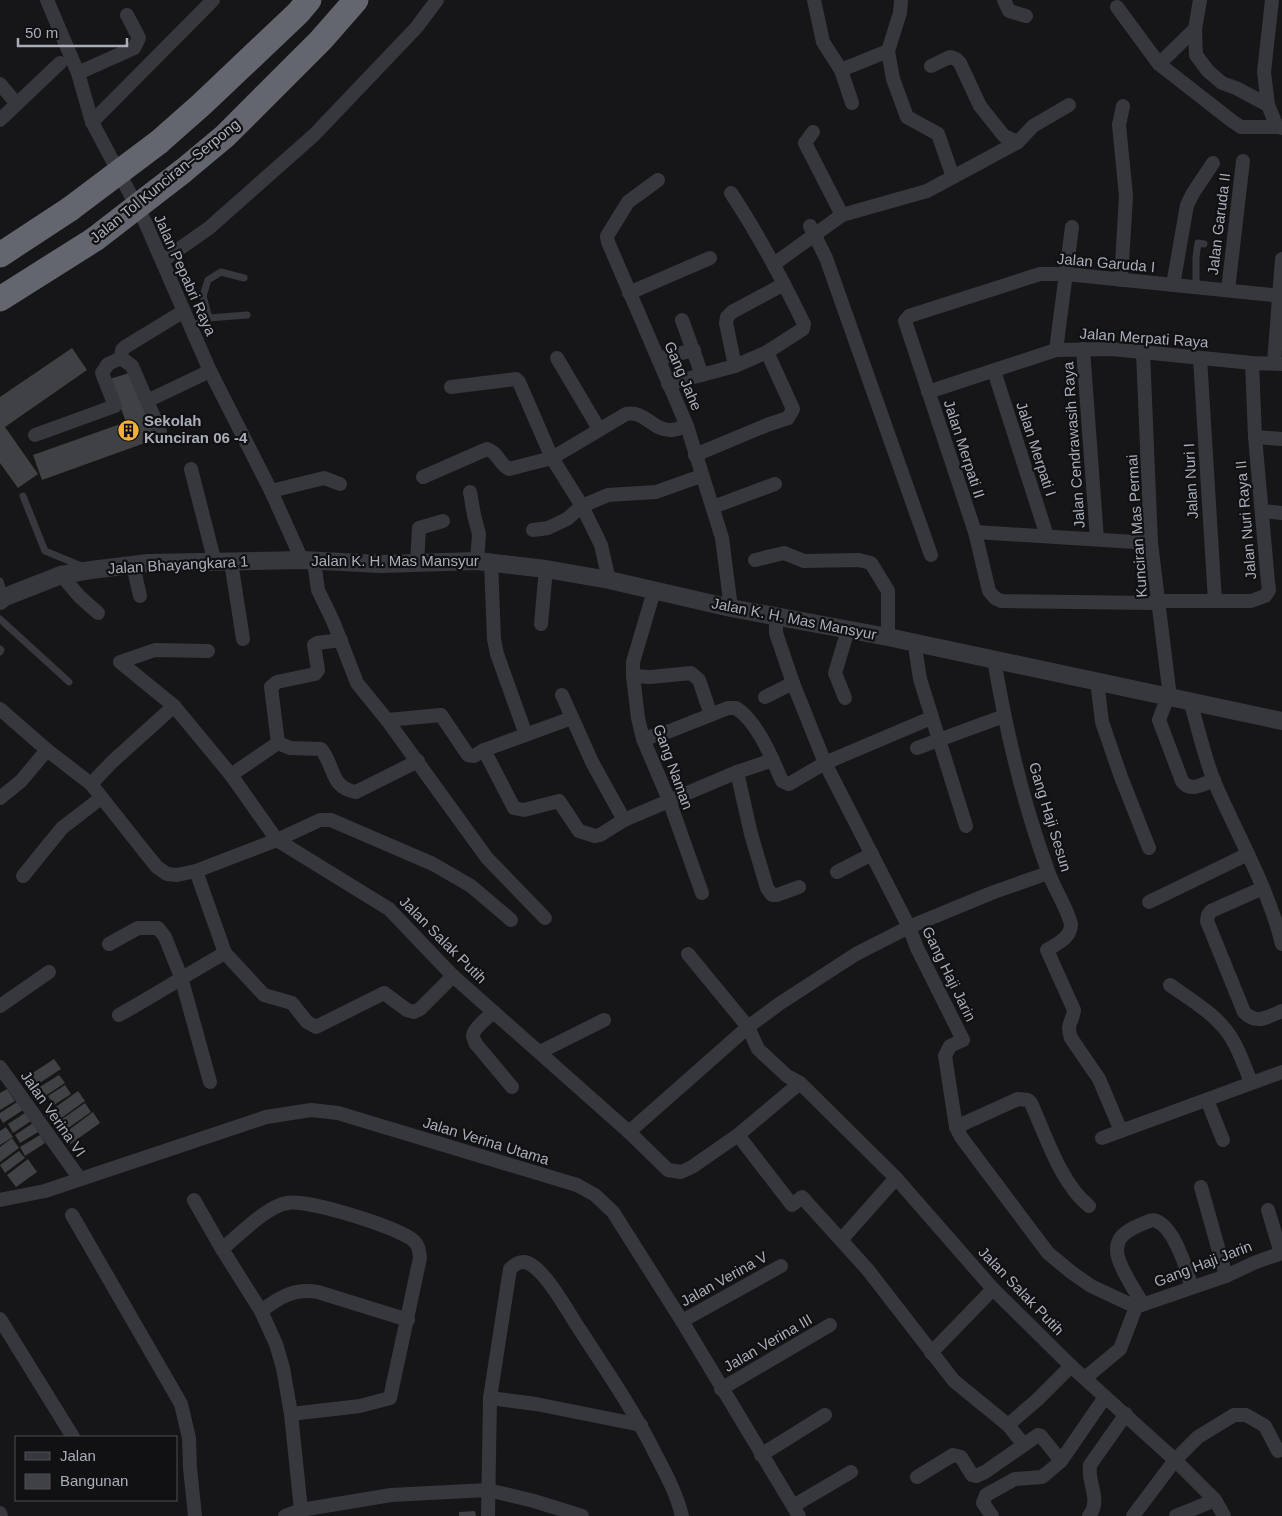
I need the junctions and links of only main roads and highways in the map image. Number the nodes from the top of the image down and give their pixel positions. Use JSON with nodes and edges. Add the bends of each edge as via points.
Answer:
{"nodes":[{"id":1,"x":309,"y":0,"type":"edge"},
{"id":2,"x":356,"y":0,"type":"edge"},
{"id":3,"x":0,"y":255,"type":"edge"},
{"id":4,"x":0,"y":300,"type":"edge"}],
"edges":[{"from":1,"to":3,"type":"highway","bridge":true,"via":[[159,142],[70,209]]},
{"from":2,"to":4,"type":"highway","name":"Jalan Tol Kunciran–Serpong","bridge":true,"via":[[321,40],[225,136],[95,239]]}]}
